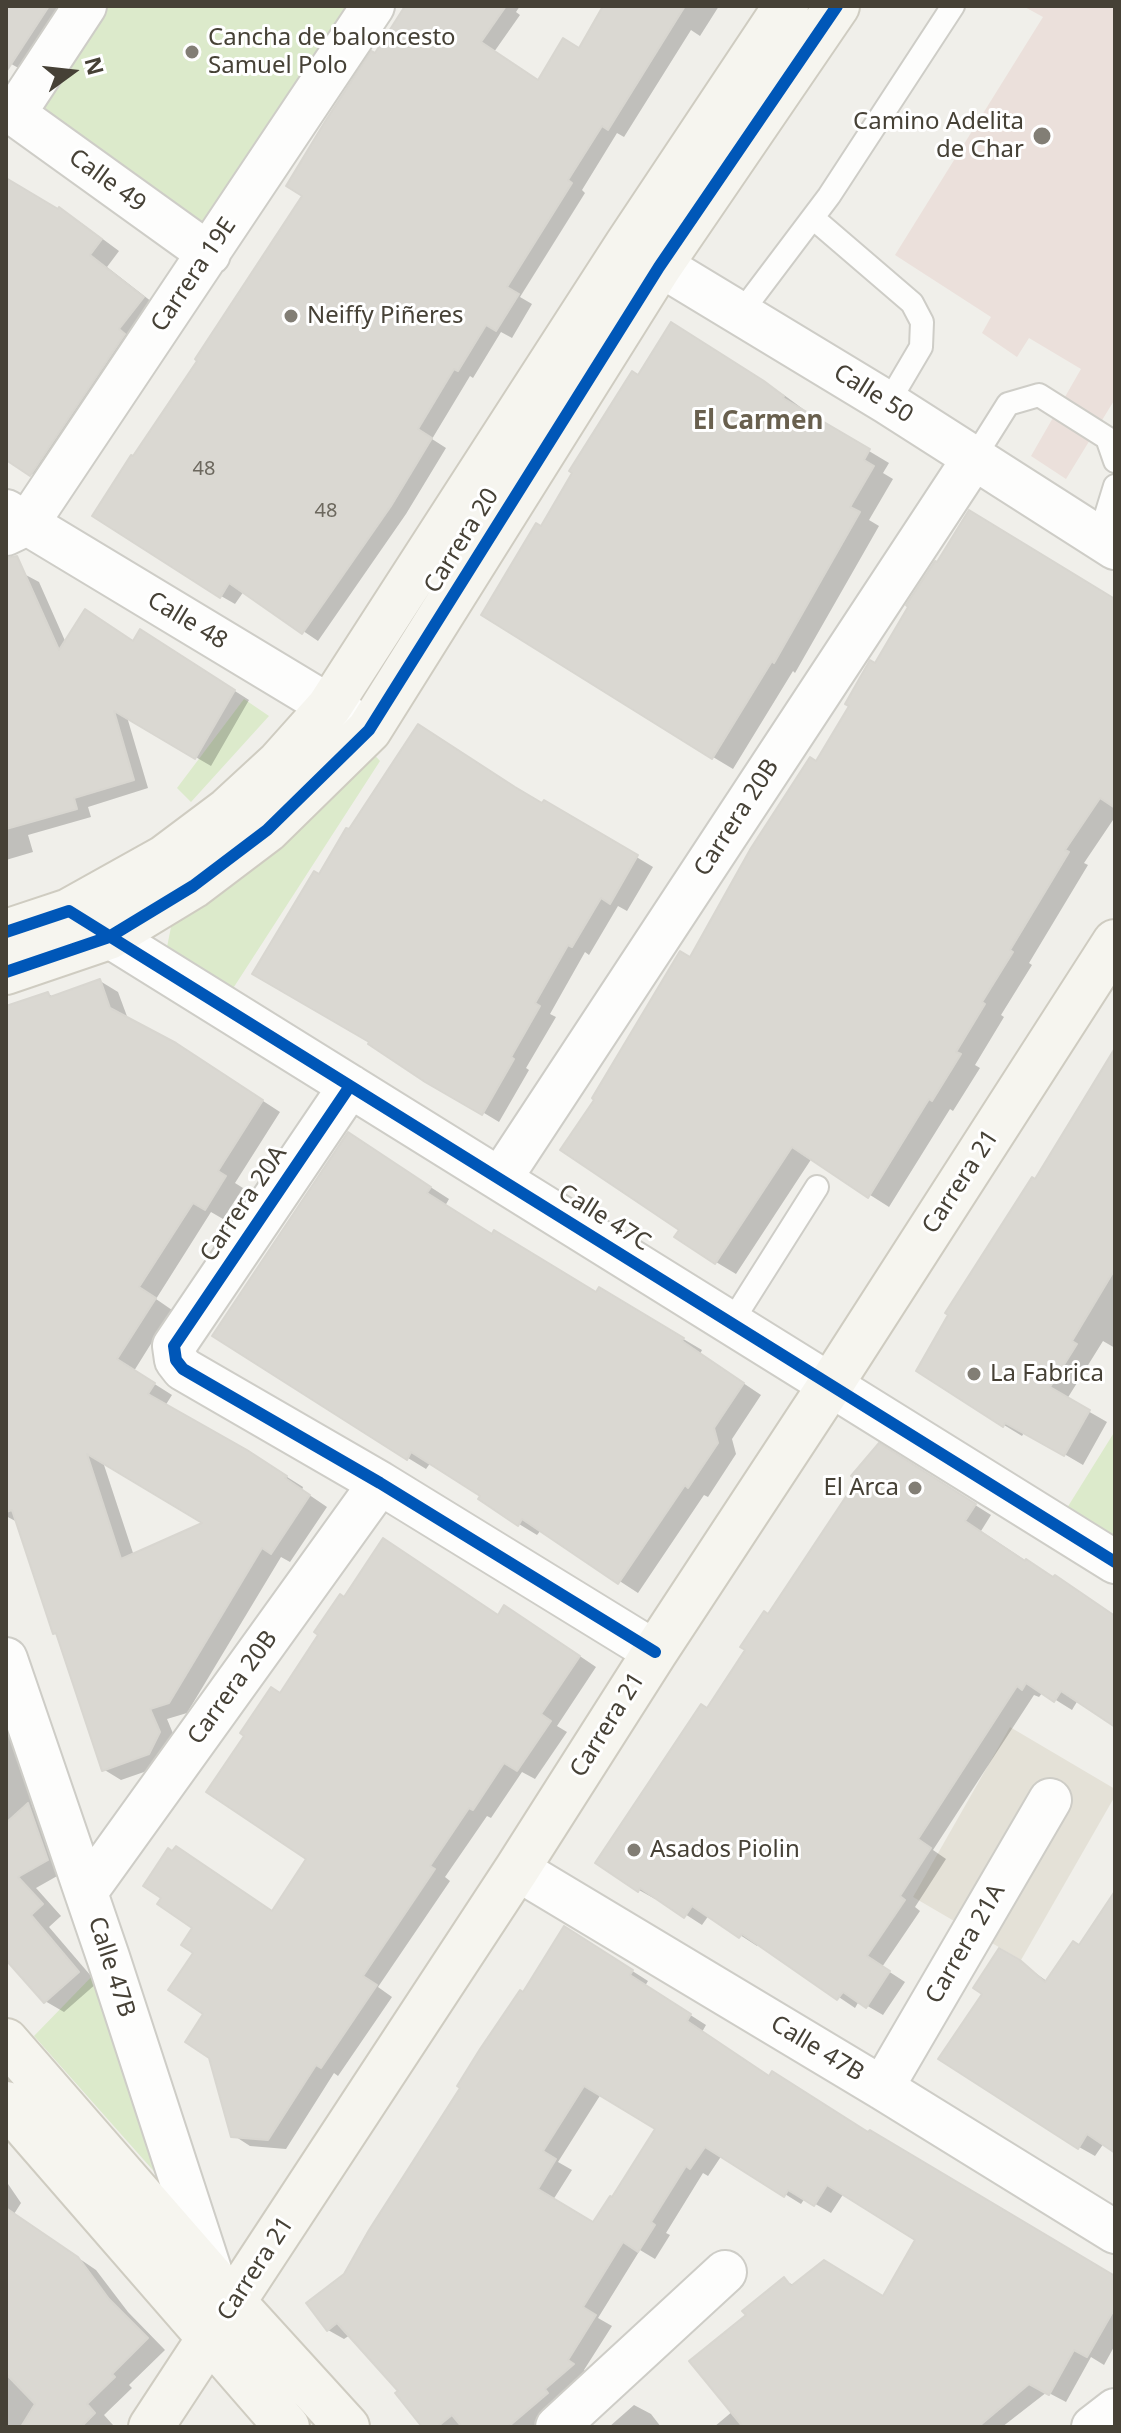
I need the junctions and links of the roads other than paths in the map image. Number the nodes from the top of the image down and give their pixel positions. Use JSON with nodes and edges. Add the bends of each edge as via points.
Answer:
{"nodes":[{"id":1,"x":85,"y":6,"type":"edge"},
{"id":2,"x":373,"y":6,"type":"edge"},
{"id":3,"x":786,"y":6,"type":"edge"},
{"id":4,"x":837,"y":6,"type":"edge"},
{"id":5,"x":953,"y":6,"type":"edge"},
{"id":6,"x":10,"y":111,"type":"edge"},
{"id":7,"x":813,"y":218,"type":"junction"},
{"id":8,"x":209,"y":254,"type":"junction"},
{"id":9,"x":643,"y":256,"type":"junction"},
{"id":10,"x":740,"y":314,"type":"junction"},
{"id":11,"x":888,"y":403,"type":"junction"},
{"id":12,"x":974,"y":458,"type":"junction"},
{"id":13,"x":1115,"y":461,"type":"edge"},
{"id":14,"x":1115,"y":486,"type":"edge"},
{"id":15,"x":13,"y":523,"type":"edge"},
{"id":16,"x":1107,"y":543,"type":"edge"},
{"id":17,"x":329,"y":707,"type":"junction"},
{"id":18,"x":369,"y":730,"type":"junction"},
{"id":19,"x":69,"y":911,"type":"junction"},
{"id":20,"x":6,"y":932,"type":"edge"},
{"id":21,"x":109,"y":937,"type":"junction"},
{"id":22,"x":1108,"y":967,"type":"edge"},
{"id":23,"x":6,"y":972,"type":"edge"},
{"id":24,"x":350,"y":1086,"type":"junction"},
{"id":25,"x":500,"y":1179,"type":"junction"},
{"id":26,"x":817,"y":1187,"type":"dead end"},
{"id":27,"x":731,"y":1323,"type":"junction"},
{"id":28,"x":831,"y":1384,"type":"junction"},
{"id":29,"x":380,"y":1483,"type":"junction"},
{"id":30,"x":1115,"y":1562,"type":"edge"},
{"id":31,"x":655,"y":1652,"type":"junction"},
{"id":32,"x":6,"y":1659,"type":"edge"},
{"id":33,"x":1050,"y":1800,"type":"dead end"},
{"id":34,"x":517,"y":1869,"type":"junction"},
{"id":35,"x":86,"y":1892,"type":"junction"},
{"id":36,"x":6,"y":2041,"type":"edge"},
{"id":37,"x":882,"y":2088,"type":"junction"},
{"id":38,"x":6,"y":2104,"type":"edge"},
{"id":39,"x":1115,"y":2232,"type":"edge"},
{"id":40,"x":725,"y":2272,"type":"dead end"},
{"id":41,"x":223,"y":2289,"type":"junction"},
{"id":42,"x":210,"y":2339,"type":"junction"},
{"id":43,"x":1115,"y":2410,"type":"edge"},
{"id":44,"x":151,"y":2427,"type":"edge"},
{"id":45,"x":287,"y":2427,"type":"edge"},
{"id":46,"x":347,"y":2427,"type":"edge"},
{"id":47,"x":557,"y":2427,"type":"edge"},
{"id":48,"x":1093,"y":2427,"type":"edge"}],
"edges":[{"from":1,"to":6,"type":"street"},
{"from":2,"to":8,"type":"street","name":"Carrera 19E"},
{"from":3,"to":9,"type":"main road","name":"Carrera 20"},
{"from":4,"to":9,"type":"main road","name":"Carrera 20"},
{"from":5,"to":7,"type":"lane"},
{"from":6,"to":8,"type":"street","name":"Calle 49"},
{"from":7,"to":10,"type":"lane"},
{"from":7,"to":11,"type":"lane","via":[[912,303],[922,322],[921,347]]},
{"from":8,"to":15,"type":"street","name":"Carrera 19E"},
{"from":9,"to":10,"type":"street","name":"Calle 50"},
{"from":9,"to":17,"type":"main road","name":"Carrera 20"},
{"from":9,"to":18,"type":"main road","name":"Carrera 20"},
{"from":10,"to":11,"type":"street","name":"Calle 50"},
{"from":11,"to":12,"type":"street","name":"Calle 50"},
{"from":12,"to":13,"type":"lane","via":[[1008,404],[1039,395],[1107,438]]},
{"from":12,"to":16,"type":"street","name":"Calle 50"},
{"from":12,"to":25,"type":"street","name":"Carrera 20B"},
{"from":14,"to":16,"type":"lane"},
{"from":15,"to":17,"type":"street","name":"Calle 48"},
{"from":17,"to":18,"type":"street","name":"Calle 48"},
{"from":17,"to":19,"type":"main road","name":"Carrera 20","via":[[228,810],[164,858]]},
{"from":18,"to":21,"type":"main road","name":"Carrera 20","via":[[267,830],[193,886]]},
{"from":19,"to":20,"type":"main road","name":"Carrera 20"},
{"from":19,"to":21,"type":"street","name":"Calle 47C"},
{"from":21,"to":23,"type":"main road","name":"Carrera 20"},
{"from":21,"to":24,"type":"street","name":"Calle 47C"},
{"from":22,"to":28,"type":"main road","name":"Carrera 21"},
{"from":24,"to":25,"type":"street","name":"Calle 47C"},
{"from":24,"to":29,"type":"street","name":"Carrera 20A","via":[[174,1346],[183,1369]]},
{"from":25,"to":27,"type":"street","name":"Calle 47C"},
{"from":26,"to":27,"type":"lane"},
{"from":27,"to":28,"type":"street","name":"Calle 47C"},
{"from":28,"to":30,"type":"street","name":"Calle 47C"},
{"from":28,"to":31,"type":"main road","name":"Carrera 21"},
{"from":29,"to":31,"type":"street"},
{"from":29,"to":35,"type":"street","name":"Carrera 20B"},
{"from":31,"to":34,"type":"main road","name":"Carrera 21"},
{"from":32,"to":35,"type":"street","name":"Calle 47B"},
{"from":33,"to":37,"type":"street","name":"Carrera 21A"},
{"from":34,"to":37,"type":"street","name":"Calle 47B"},
{"from":34,"to":41,"type":"main road","name":"Carrera 21"},
{"from":35,"to":41,"type":"street","name":"Calle 47B"},
{"from":36,"to":41,"type":"main road"},
{"from":37,"to":39,"type":"street","name":"Calle 47B"},
{"from":38,"to":42,"type":"main road"},
{"from":40,"to":47,"type":"street"},
{"from":41,"to":42,"type":"main road","name":"Carrera 21"},
{"from":41,"to":46,"type":"main road"},
{"from":42,"to":44,"type":"main road","name":"Carrera 21"},
{"from":42,"to":45,"type":"main road"},
{"from":43,"to":48,"type":"street"}]}
